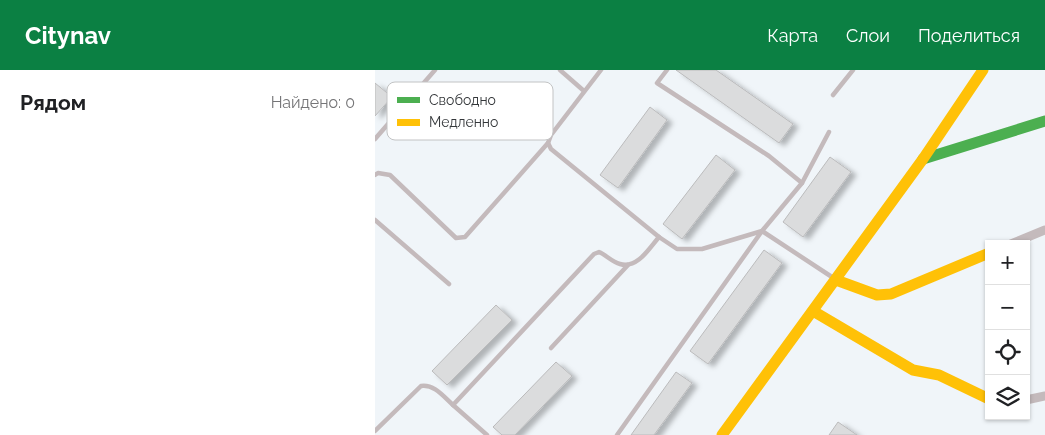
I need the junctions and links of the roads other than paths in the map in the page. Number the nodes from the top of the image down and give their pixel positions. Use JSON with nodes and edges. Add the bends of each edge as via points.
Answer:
{"nodes":[{"id":1,"x":435,"y":70,"type":"edge"},
{"id":2,"x":560,"y":70,"type":"edge"},
{"id":3,"x":601,"y":70,"type":"edge"},
{"id":4,"x":667,"y":70,"type":"edge"},
{"id":5,"x":853,"y":70,"type":"edge"},
{"id":6,"x":982,"y":70,"type":"edge"},
{"id":7,"x":425,"y":82,"type":"edge"},
{"id":8,"x":584,"y":91,"type":"junction"},
{"id":9,"x":833,"y":95,"type":"dead end"},
{"id":10,"x":1045,"y":121,"type":"edge"},
{"id":11,"x":387,"y":125,"type":"edge"},
{"id":12,"x":553,"y":132,"type":"edge"},
{"id":13,"x":829,"y":132,"type":"dead end"},
{"id":14,"x":375,"y":139,"type":"edge"},
{"id":15,"x":549,"y":140,"type":"edge"},
{"id":16,"x":548,"y":143,"type":"junction"},
{"id":17,"x":923,"y":159,"type":"junction"},
{"id":18,"x":375,"y":175,"type":"edge"},
{"id":19,"x":802,"y":183,"type":"junction"},
{"id":20,"x":375,"y":220,"type":"edge"},
{"id":21,"x":1045,"y":230,"type":"edge"},
{"id":22,"x":762,"y":231,"type":"junction"},
{"id":23,"x":659,"y":237,"type":"junction"},
{"id":24,"x":1021,"y":240,"type":"edge"},
{"id":25,"x":985,"y":255,"type":"edge"},
{"id":26,"x":628,"y":266,"type":"junction"},
{"id":27,"x":836,"y":280,"type":"junction"},
{"id":28,"x":449,"y":284,"type":"dead end"},
{"id":29,"x":813,"y":311,"type":"junction"},
{"id":30,"x":551,"y":348,"type":"dead end"},
{"id":31,"x":1045,"y":396,"type":"edge"},
{"id":32,"x":985,"y":397,"type":"edge"},
{"id":33,"x":1030,"y":399,"type":"edge"},
{"id":34,"x":453,"y":405,"type":"junction"},
{"id":35,"x":375,"y":431,"type":"edge"},
{"id":36,"x":487,"y":435,"type":"edge"},
{"id":37,"x":617,"y":435,"type":"edge"},
{"id":38,"x":722,"y":435,"type":"edge"}],
"edges":[{"from":1,"to":7,"type":"lane"},
{"from":2,"to":8,"type":"lane"},
{"from":3,"to":8,"type":"lane"},
{"from":4,"to":19,"type":"lane","via":[[657,83],[769,156]]},
{"from":5,"to":9,"type":"lane"},
{"from":6,"to":17,"type":"street"},
{"from":8,"to":12,"type":"lane"},
{"from":10,"to":17,"type":"street"},
{"from":11,"to":14,"type":"lane"},
{"from":13,"to":19,"type":"lane"},
{"from":15,"to":16,"type":"lane"},
{"from":16,"to":18,"type":"lane","via":[[465,237],[457,238],[390,175]]},
{"from":16,"to":23,"type":"lane","via":[[551,150]]},
{"from":17,"to":27,"type":"street"},
{"from":19,"to":22,"type":"lane"},
{"from":20,"to":28,"type":"lane"},
{"from":21,"to":24,"type":"street"},
{"from":22,"to":23,"type":"lane","via":[[702,249],[677,249]]},
{"from":22,"to":27,"type":"lane"},
{"from":22,"to":37,"type":"lane"},
{"from":23,"to":26,"type":"lane","via":[[637,262]]},
{"from":25,"to":27,"type":"street","via":[[891,294],[877,295]]},
{"from":26,"to":30,"type":"lane"},
{"from":26,"to":34,"type":"lane","via":[[618,264],[599,252],[594,254]]},
{"from":27,"to":29,"type":"street"},
{"from":29,"to":32,"type":"street","via":[[913,370],[939,375]]},
{"from":29,"to":38,"type":"street"},
{"from":31,"to":33,"type":"street"},
{"from":34,"to":35,"type":"lane","via":[[428,385],[421,386]]},
{"from":34,"to":36,"type":"lane"}]}
